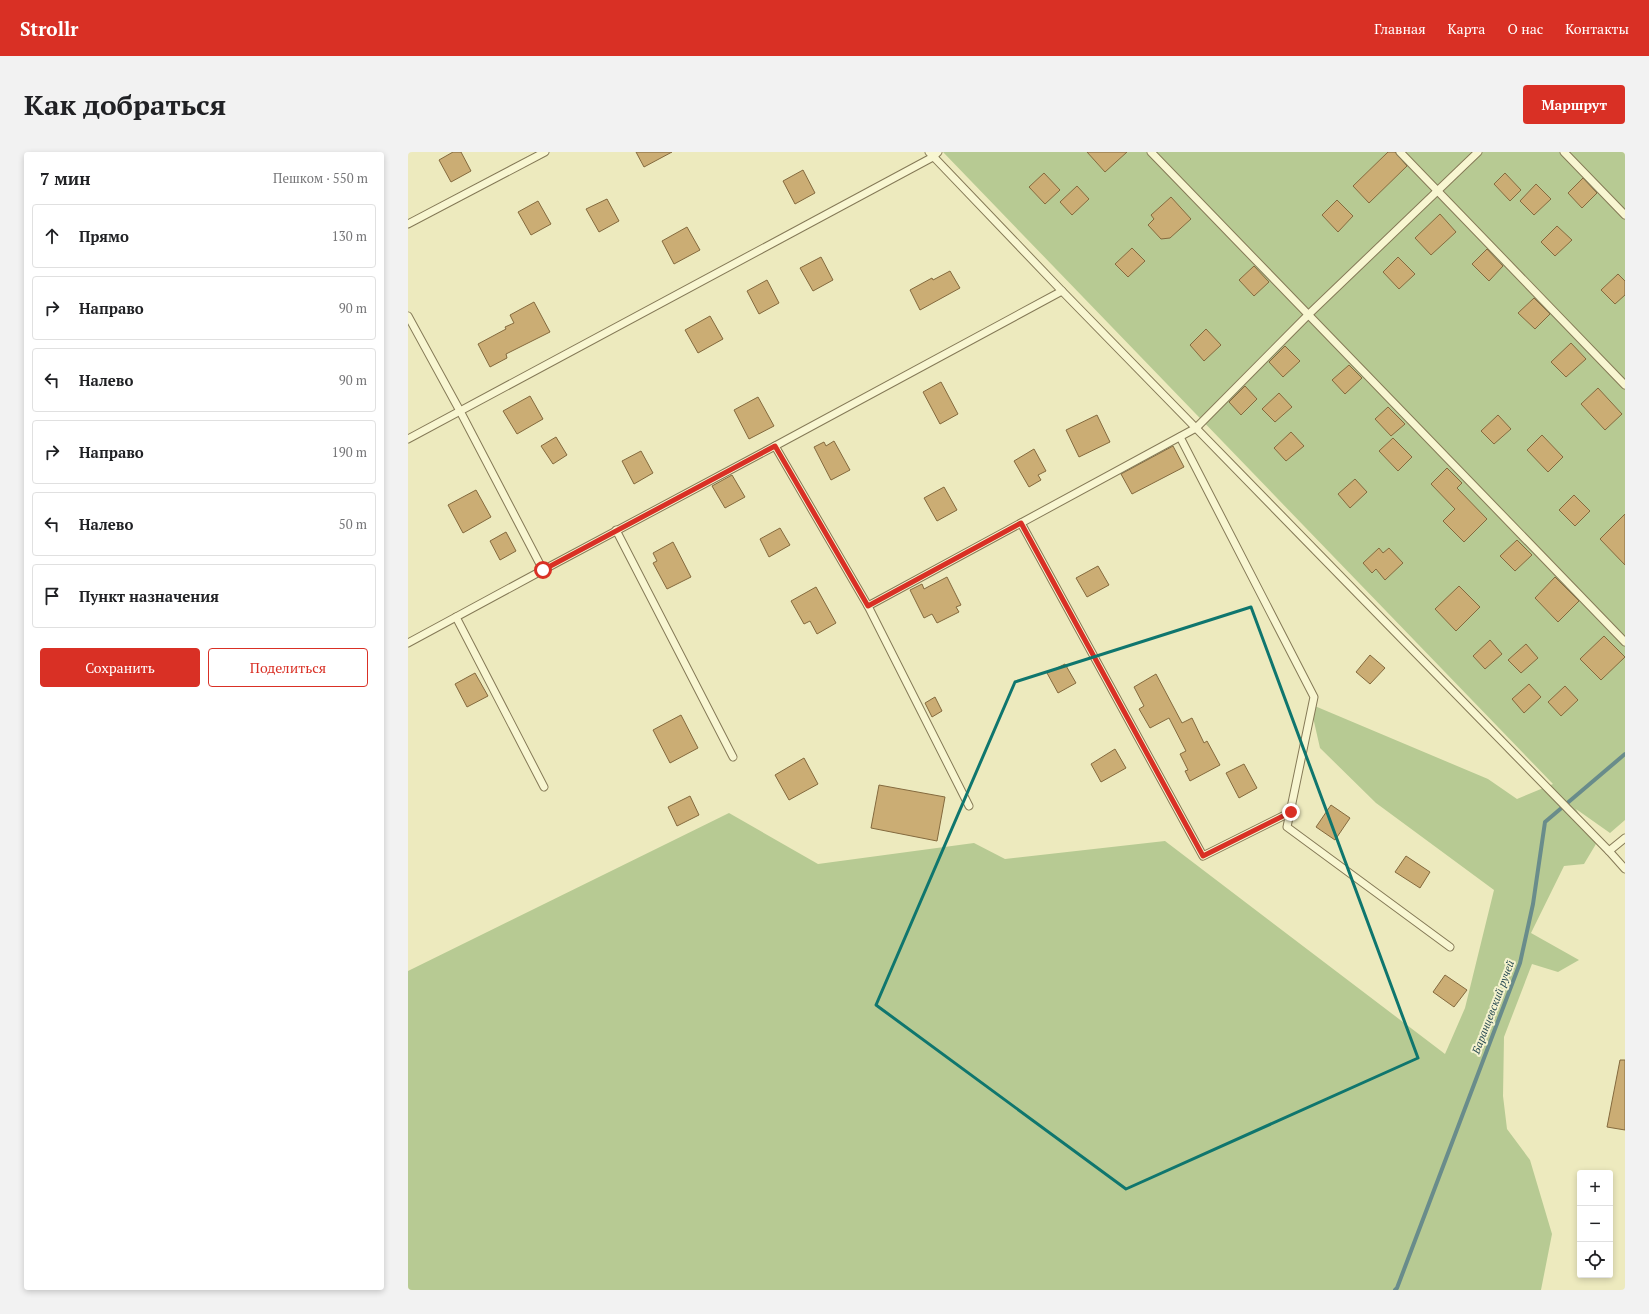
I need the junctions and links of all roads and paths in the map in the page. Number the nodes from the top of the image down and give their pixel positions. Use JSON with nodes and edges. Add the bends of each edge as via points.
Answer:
{"nodes":[{"id":1,"x":545,"y":152,"type":"edge"},
{"id":2,"x":1151,"y":152,"type":"edge"},
{"id":3,"x":1400,"y":152,"type":"edge"},
{"id":4,"x":1478,"y":152,"type":"edge"},
{"id":5,"x":1564,"y":152,"type":"edge"},
{"id":6,"x":933,"y":154,"type":"edge"},
{"id":7,"x":1437,"y":191,"type":"junction"},
{"id":8,"x":1625,"y":215,"type":"edge"},
{"id":9,"x":408,"y":224,"type":"edge"},
{"id":10,"x":1062,"y":290,"type":"junction"},
{"id":11,"x":1309,"y":314,"type":"junction"},
{"id":12,"x":408,"y":316,"type":"edge"},
{"id":13,"x":1625,"y":385,"type":"edge"},
{"id":14,"x":460,"y":411,"type":"junction"},
{"id":15,"x":1196,"y":428,"type":"junction"},
{"id":16,"x":1180,"y":436,"type":"junction"},
{"id":17,"x":408,"y":439,"type":"edge"},
{"id":18,"x":775,"y":446,"type":"junction"},
{"id":19,"x":1021,"y":523,"type":"junction"},
{"id":20,"x":616,"y":530,"type":"junction"},
{"id":21,"x":543,"y":570,"type":"junction"},
{"id":22,"x":868,"y":606,"type":"junction"},
{"id":23,"x":456,"y":617,"type":"junction"},
{"id":24,"x":1625,"y":642,"type":"edge"},
{"id":25,"x":408,"y":643,"type":"edge"},
{"id":26,"x":733,"y":757,"type":"dead end"},
{"id":27,"x":544,"y":787,"type":"dead end"},
{"id":28,"x":969,"y":806,"type":"dead end"},
{"id":29,"x":1291,"y":812,"type":"junction"},
{"id":30,"x":1625,"y":838,"type":"edge"},
{"id":31,"x":1609,"y":851,"type":"junction"},
{"id":32,"x":1625,"y":869,"type":"edge"},
{"id":33,"x":1450,"y":947,"type":"dead end"}],
"edges":[{"from":1,"to":9,"type":"lane"},
{"from":2,"to":11,"type":"lane"},
{"from":3,"to":7,"type":"lane"},
{"from":4,"to":7,"type":"lane"},
{"from":5,"to":8,"type":"lane"},
{"from":6,"to":10,"type":"lane"},
{"from":6,"to":14,"type":"lane"},
{"from":7,"to":11,"type":"lane"},
{"from":7,"to":13,"type":"lane"},
{"from":10,"to":15,"type":"lane"},
{"from":10,"to":18,"type":"lane"},
{"from":11,"to":15,"type":"lane"},
{"from":11,"to":24,"type":"lane"},
{"from":12,"to":14,"type":"lane"},
{"from":14,"to":17,"type":"lane"},
{"from":14,"to":21,"type":"lane"},
{"from":15,"to":16,"type":"lane"},
{"from":15,"to":31,"type":"lane"},
{"from":16,"to":19,"type":"lane"},
{"from":16,"to":29,"type":"lane","via":[[1314,697]]},
{"from":18,"to":20,"type":"lane"},
{"from":18,"to":22,"type":"lane"},
{"from":19,"to":22,"type":"lane"},
{"from":19,"to":29,"type":"lane","via":[[1203,856]]},
{"from":20,"to":21,"type":"lane"},
{"from":20,"to":26,"type":"lane"},
{"from":21,"to":23,"type":"lane"},
{"from":22,"to":28,"type":"lane"},
{"from":23,"to":25,"type":"lane"},
{"from":23,"to":27,"type":"lane"},
{"from":29,"to":33,"type":"lane","via":[[1287,827]]},
{"from":30,"to":31,"type":"lane"},
{"from":31,"to":32,"type":"lane"}]}
